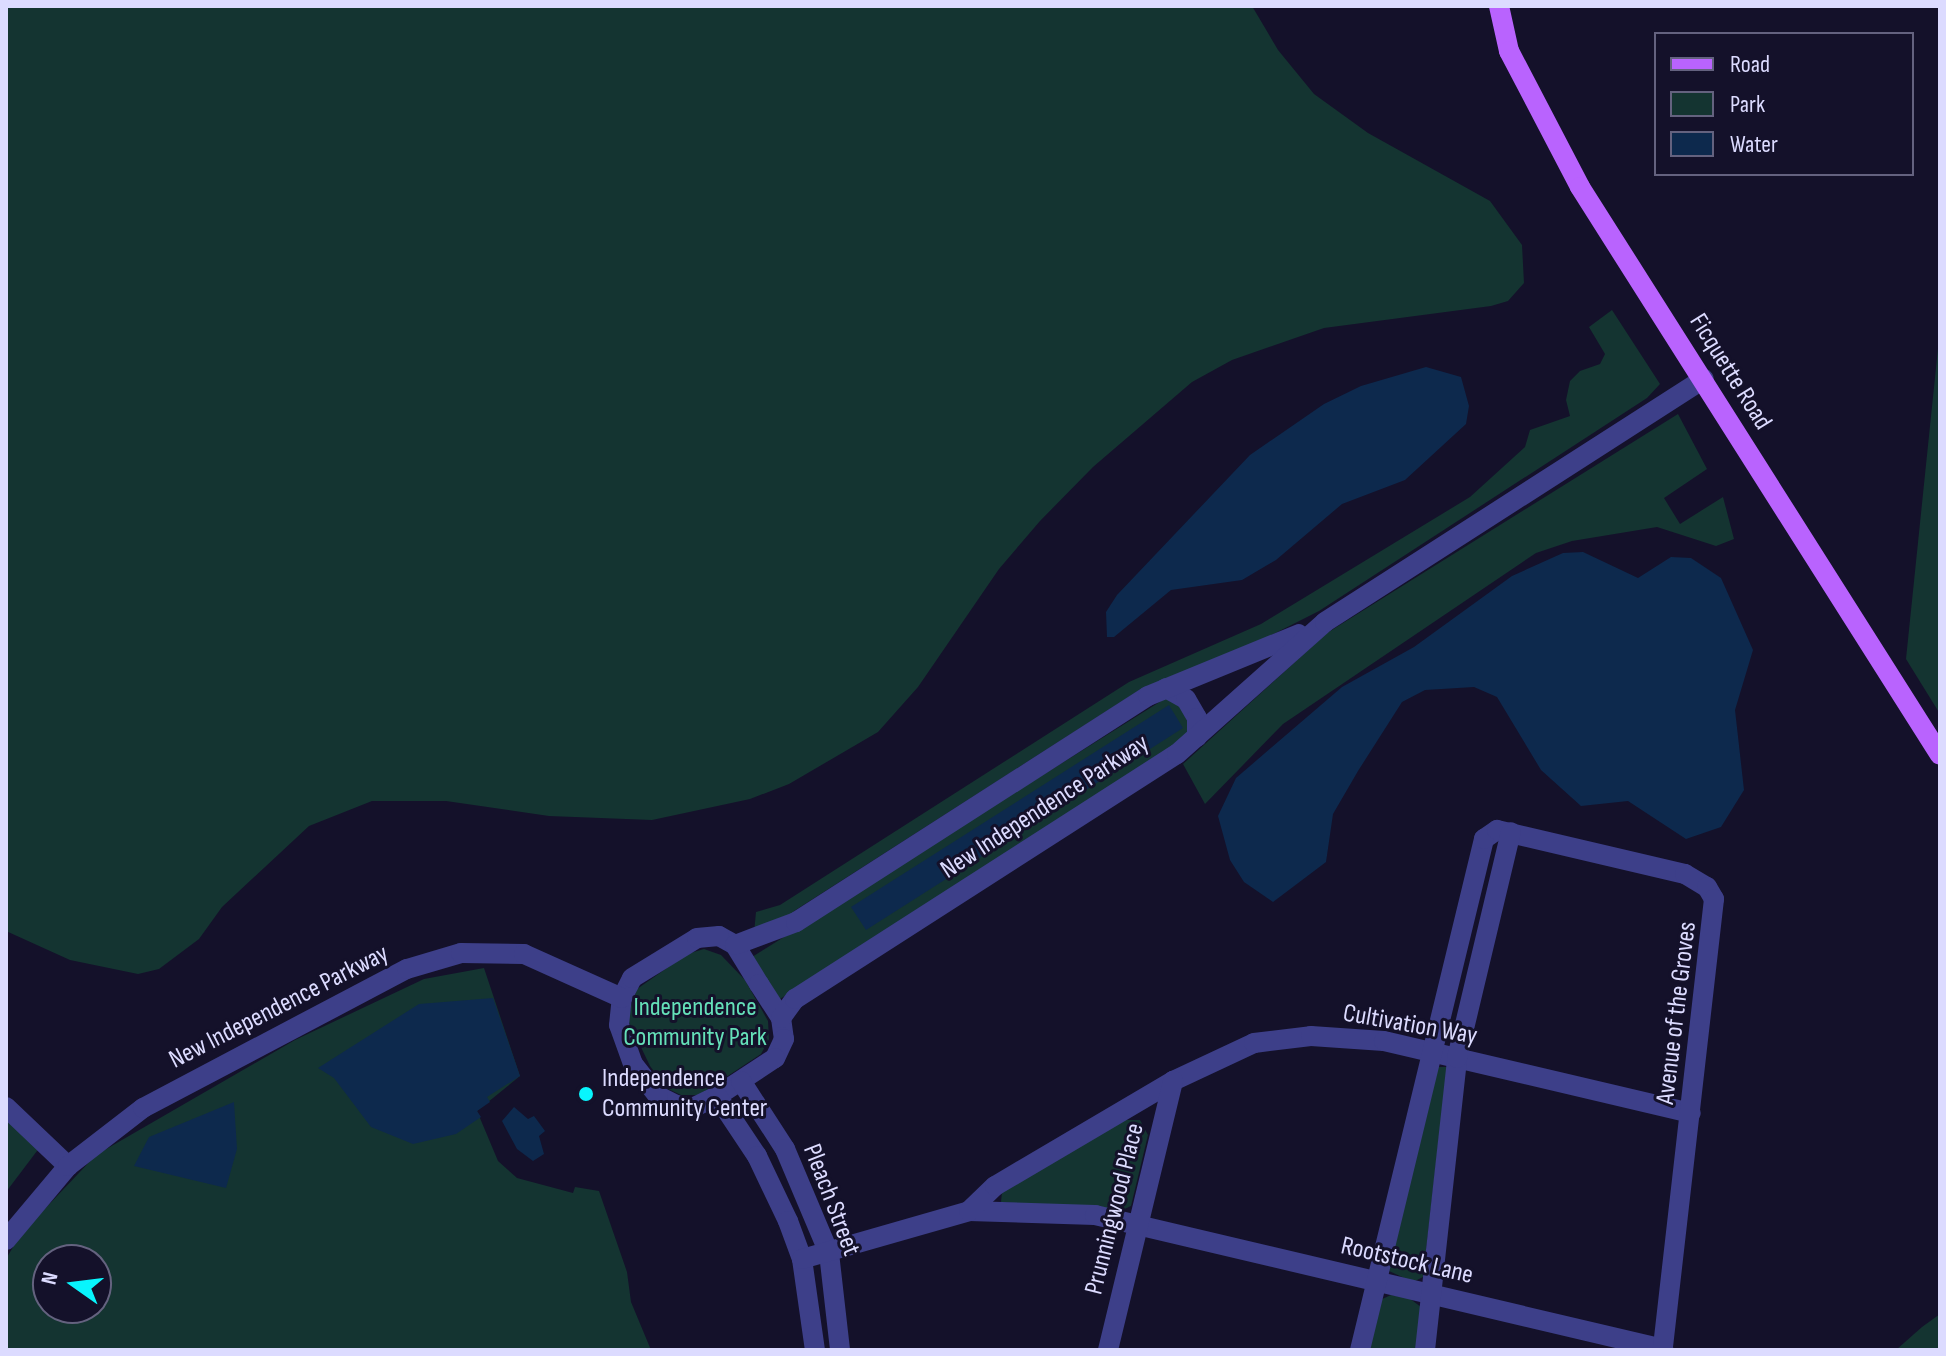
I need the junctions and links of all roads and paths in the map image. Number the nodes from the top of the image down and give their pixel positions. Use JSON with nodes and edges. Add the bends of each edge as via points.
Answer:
{"nodes":[{"id":1,"x":1499,"y":6,"type":"edge"},
{"id":2,"x":1704,"y":379,"type":"junction"},
{"id":3,"x":1325,"y":622,"type":"junction"},
{"id":4,"x":1166,"y":688,"type":"junction"},
{"id":5,"x":1197,"y":737,"type":"junction"},
{"id":6,"x":1940,"y":755,"type":"edge"},
{"id":7,"x":1500,"y":832,"type":"junction"},
{"id":8,"x":735,"y":945,"type":"junction"},
{"id":9,"x":622,"y":998,"type":"junction"},
{"id":10,"x":781,"y":1018,"type":"junction"},
{"id":11,"x":1433,"y":1052,"type":"junction"},
{"id":12,"x":1457,"y":1058,"type":"junction"},
{"id":13,"x":741,"y":1081,"type":"junction"},
{"id":14,"x":1173,"y":1081,"type":"junction"},
{"id":15,"x":717,"y":1096,"type":"junction"},
{"id":16,"x":6,"y":1107,"type":"edge"},
{"id":17,"x":1691,"y":1113,"type":"junction"},
{"id":18,"x":68,"y":1166,"type":"junction"},
{"id":19,"x":969,"y":1211,"type":"junction"},
{"id":20,"x":1138,"y":1225,"type":"junction"},
{"id":21,"x":7,"y":1236,"type":"edge"},
{"id":22,"x":829,"y":1253,"type":"junction"},
{"id":23,"x":802,"y":1259,"type":"junction"},
{"id":24,"x":1376,"y":1281,"type":"junction"},
{"id":25,"x":1431,"y":1294,"type":"junction"},
{"id":26,"x":815,"y":1350,"type":"edge"},
{"id":27,"x":840,"y":1350,"type":"edge"},
{"id":28,"x":1108,"y":1350,"type":"edge"},
{"id":29,"x":1360,"y":1350,"type":"edge"},
{"id":30,"x":1425,"y":1350,"type":"edge"},
{"id":31,"x":1663,"y":1350,"type":"edge"}],
"edges":[{"from":1,"to":2,"type":"main road","name":"Ficquette Road","via":[[1509,51],[1580,187]]},
{"from":2,"to":3,"type":"street","name":"New Independence Parkway"},
{"from":2,"to":6,"type":"main road","name":"Ficquette Road"},
{"from":3,"to":4,"type":"street","name":"New Independence Parkway"},
{"from":3,"to":5,"type":"street","name":"New Independence Parkway"},
{"from":4,"to":5,"type":"street","via":[[1186,699],[1197,718]]},
{"from":4,"to":8,"type":"street","name":"New Independence Parkway","via":[[796,922]]},
{"from":5,"to":10,"type":"street","name":"New Independence Parkway","via":[[795,999]]},
{"from":7,"to":11,"type":"street"},
{"from":7,"to":12,"type":"street"},
{"from":7,"to":17,"type":"street","name":"Avenue of the Groves","via":[[1685,874],[1707,887],[1715,914]]},
{"from":8,"to":9,"type":"street","via":[[719,936],[697,938],[632,978]]},
{"from":8,"to":10,"type":"street"},
{"from":9,"to":15,"type":"street","via":[[619,1025],[628,1051],[658,1096],[692,1108]]},
{"from":9,"to":18,"type":"street","name":"New Independence Parkway","via":[[524,954],[461,953],[407,969],[143,1108]]},
{"from":10,"to":13,"type":"street","via":[[784,1039],[775,1058]]},
{"from":11,"to":12,"type":"street","name":"Cultivation Way"},
{"from":11,"to":14,"type":"street","name":"Cultivation Way","via":[[1363,1038],[1311,1036],[1254,1043]]},
{"from":11,"to":24,"type":"street"},
{"from":12,"to":17,"type":"street","name":"Cultivation Way"},
{"from":12,"to":25,"type":"street"},
{"from":13,"to":15,"type":"street"},
{"from":13,"to":22,"type":"street","name":"Pleach Street","via":[[785,1149]]},
{"from":14,"to":19,"type":"street","name":"Cultivation Way","via":[[995,1186]]},
{"from":14,"to":20,"type":"street","name":"Prunningwood Place"},
{"from":15,"to":23,"type":"street","name":"Pleach Street","via":[[774,1187]]},
{"from":16,"to":18,"type":"street"},
{"from":17,"to":31,"type":"street","name":"Avenue of the Groves"},
{"from":18,"to":21,"type":"street","name":"New Independence Parkway"},
{"from":19,"to":20,"type":"street","name":"Cultivation Way","via":[[1066,1212]]},
{"from":19,"to":22,"type":"street","name":"Cultivation Way"},
{"from":20,"to":24,"type":"street","name":"Rootstock Lane"},
{"from":20,"to":28,"type":"street","name":"Prunningwood Place"},
{"from":22,"to":23,"type":"street","name":"Cultivation Way"},
{"from":22,"to":27,"type":"street","name":"Pleach Street"},
{"from":23,"to":26,"type":"street","name":"Pleach Street"},
{"from":24,"to":25,"type":"street","name":"Rootstock Lane"},
{"from":24,"to":29,"type":"street"},
{"from":25,"to":30,"type":"street"},
{"from":25,"to":31,"type":"street","name":"Rootstock Lane"}]}
